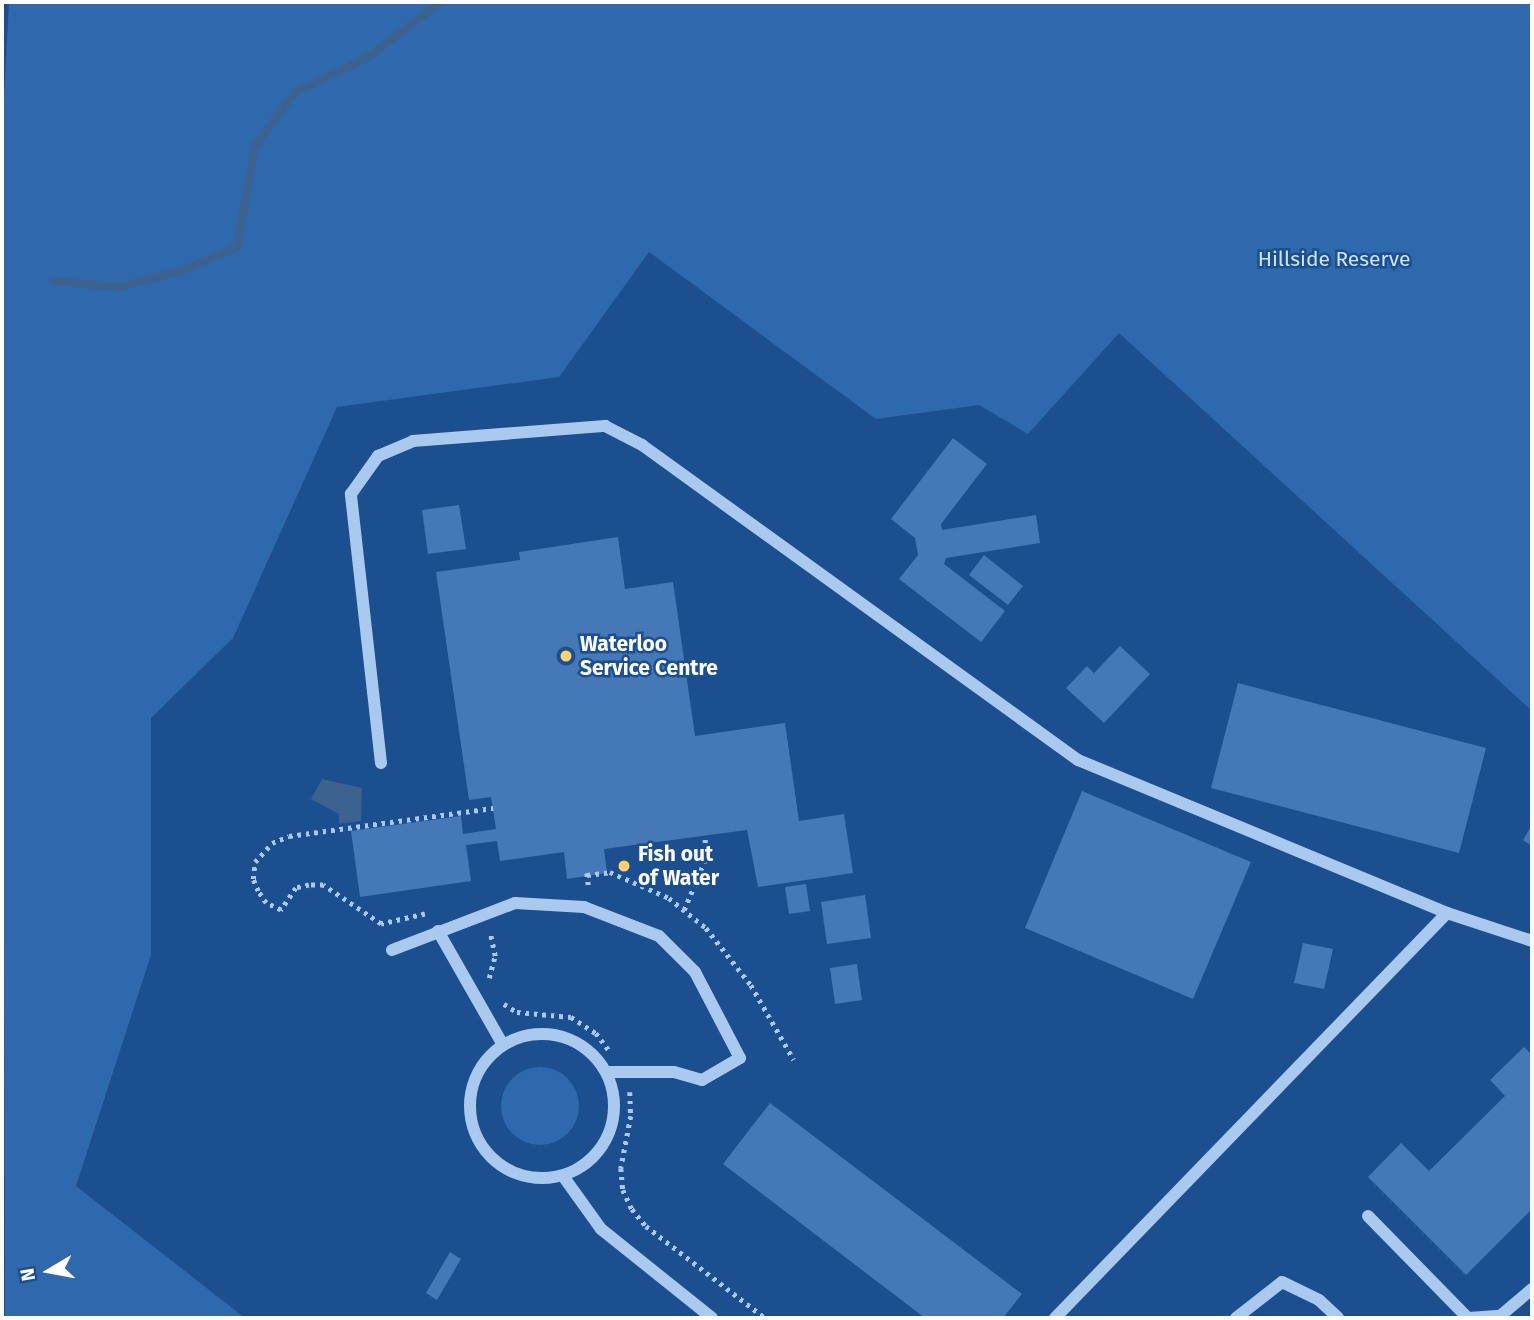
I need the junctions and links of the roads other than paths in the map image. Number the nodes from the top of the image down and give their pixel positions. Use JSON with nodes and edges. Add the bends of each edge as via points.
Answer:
{"nodes":[{"id":1,"x":381,"y":763,"type":"dead end"},
{"id":2,"x":1447,"y":913,"type":"junction"},
{"id":3,"x":438,"y":931,"type":"junction"},
{"id":4,"x":1532,"y":941,"type":"edge"},
{"id":5,"x":392,"y":950,"type":"dead end"},
{"id":6,"x":503,"y":1045,"type":"junction"},
{"id":7,"x":608,"y":1072,"type":"junction"},
{"id":8,"x":563,"y":1176,"type":"junction"},
{"id":9,"x":1368,"y":1216,"type":"dead end"},
{"id":10,"x":1532,"y":1289,"type":"edge"},
{"id":11,"x":712,"y":1318,"type":"edge"},
{"id":12,"x":1055,"y":1318,"type":"edge"},
{"id":13,"x":1236,"y":1318,"type":"edge"},
{"id":14,"x":1338,"y":1318,"type":"edge"},
{"id":15,"x":1469,"y":1318,"type":"edge"}],
"edges":[{"from":1,"to":2,"type":"street","via":[[351,494],[378,456],[413,442],[605,426],[642,445],[1078,760]]},
{"from":2,"to":4,"type":"street"},
{"from":2,"to":12,"type":"street"},
{"from":3,"to":5,"type":"street"},
{"from":3,"to":6,"type":"street"},
{"from":3,"to":7,"type":"street","via":[[515,903],[584,907],[659,936],[695,972],[740,1058],[702,1080],[674,1072]]},
{"from":6,"to":7,"type":"street","via":[[541,1032],[568,1037],[592,1052]]},
{"from":6,"to":8,"type":"street","via":[[475,1077],[469,1104],[474,1132],[488,1156],[511,1172],[538,1179]]},
{"from":7,"to":8,"type":"street","via":[[615,1097],[614,1122],[604,1146],[586,1164]]},
{"from":8,"to":11,"type":"street","via":[[601,1229]]},
{"from":9,"to":15,"type":"street"},
{"from":10,"to":15,"type":"street","via":[[1500,1316]]},
{"from":13,"to":14,"type":"street","via":[[1282,1282],[1319,1300]]}]}
